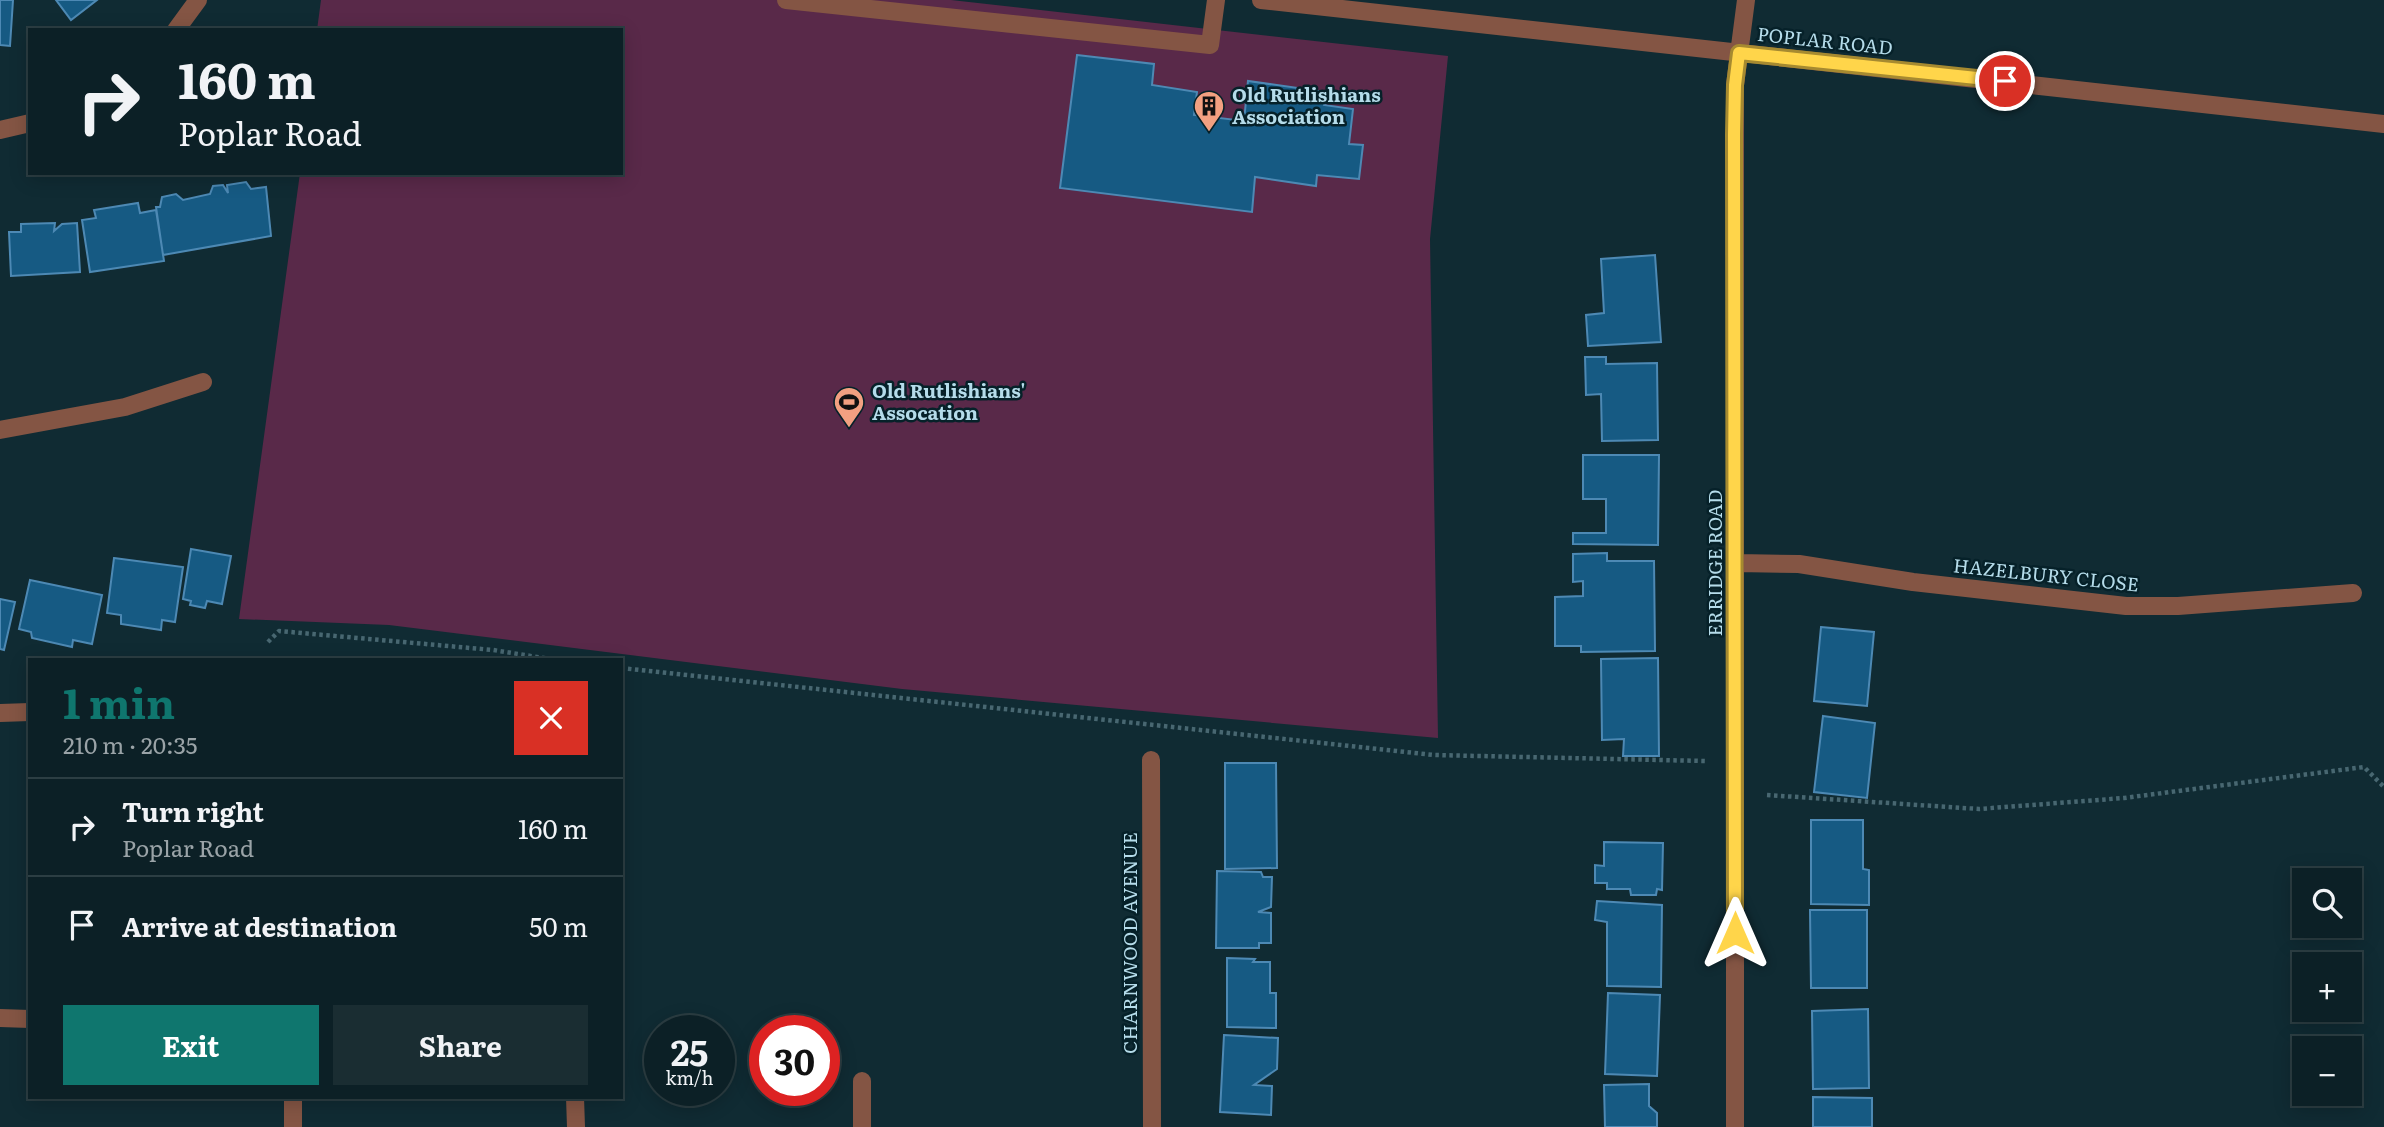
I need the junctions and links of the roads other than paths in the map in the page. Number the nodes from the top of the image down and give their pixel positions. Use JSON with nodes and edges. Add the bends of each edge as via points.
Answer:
{"nodes":[{"id":1,"x":198,"y":0,"type":"edge"},
{"id":2,"x":786,"y":0,"type":"edge"},
{"id":3,"x":1216,"y":0,"type":"edge"},
{"id":4,"x":1261,"y":0,"type":"edge"},
{"id":5,"x":1746,"y":0,"type":"edge"},
{"id":6,"x":177,"y":28,"type":"edge"},
{"id":7,"x":1739,"y":53,"type":"junction"},
{"id":8,"x":28,"y":123,"type":"edge"},
{"id":9,"x":2384,"y":124,"type":"edge"},
{"id":10,"x":0,"y":130,"type":"edge"},
{"id":11,"x":202,"y":382,"type":"dead end"},
{"id":12,"x":0,"y":430,"type":"edge"},
{"id":13,"x":1737,"y":563,"type":"junction"},
{"id":14,"x":2353,"y":593,"type":"dead end"},
{"id":15,"x":28,"y":712,"type":"edge"},
{"id":16,"x":0,"y":713,"type":"edge"},
{"id":17,"x":1151,"y":760,"type":"dead end"},
{"id":18,"x":0,"y":1018,"type":"edge"},
{"id":19,"x":28,"y":1019,"type":"edge"},
{"id":20,"x":862,"y":1081,"type":"dead end"},
{"id":21,"x":293,"y":1099,"type":"edge"},
{"id":22,"x":575,"y":1099,"type":"edge"},
{"id":23,"x":293,"y":1127,"type":"edge"},
{"id":24,"x":576,"y":1127,"type":"edge"},
{"id":25,"x":862,"y":1127,"type":"edge"},
{"id":26,"x":1152,"y":1127,"type":"edge"},
{"id":27,"x":1735,"y":1127,"type":"edge"}],
"edges":[{"from":1,"to":6,"type":"street"},
{"from":2,"to":3,"type":"street","via":[[1210,45]]},
{"from":4,"to":7,"type":"street","name":"POPLAR ROAD"},
{"from":5,"to":7,"type":"street","name":"ERRIDGE ROAD"},
{"from":7,"to":9,"type":"street","name":"POPLAR ROAD"},
{"from":7,"to":13,"type":"street","name":"ERRIDGE ROAD","via":[[1734,172]]},
{"from":8,"to":10,"type":"street"},
{"from":11,"to":12,"type":"street","via":[[125,407]]},
{"from":13,"to":14,"type":"street","name":"HAZELBURY CLOSE","via":[[1799,564],[2126,606]]},
{"from":13,"to":27,"type":"street","name":"ERRIDGE ROAD"},
{"from":15,"to":16,"type":"street"},
{"from":17,"to":26,"type":"street","name":"CHARNWOOD AVENUE"},
{"from":18,"to":19,"type":"street"},
{"from":20,"to":25,"type":"street"},
{"from":21,"to":23,"type":"street"},
{"from":22,"to":24,"type":"street"}]}
